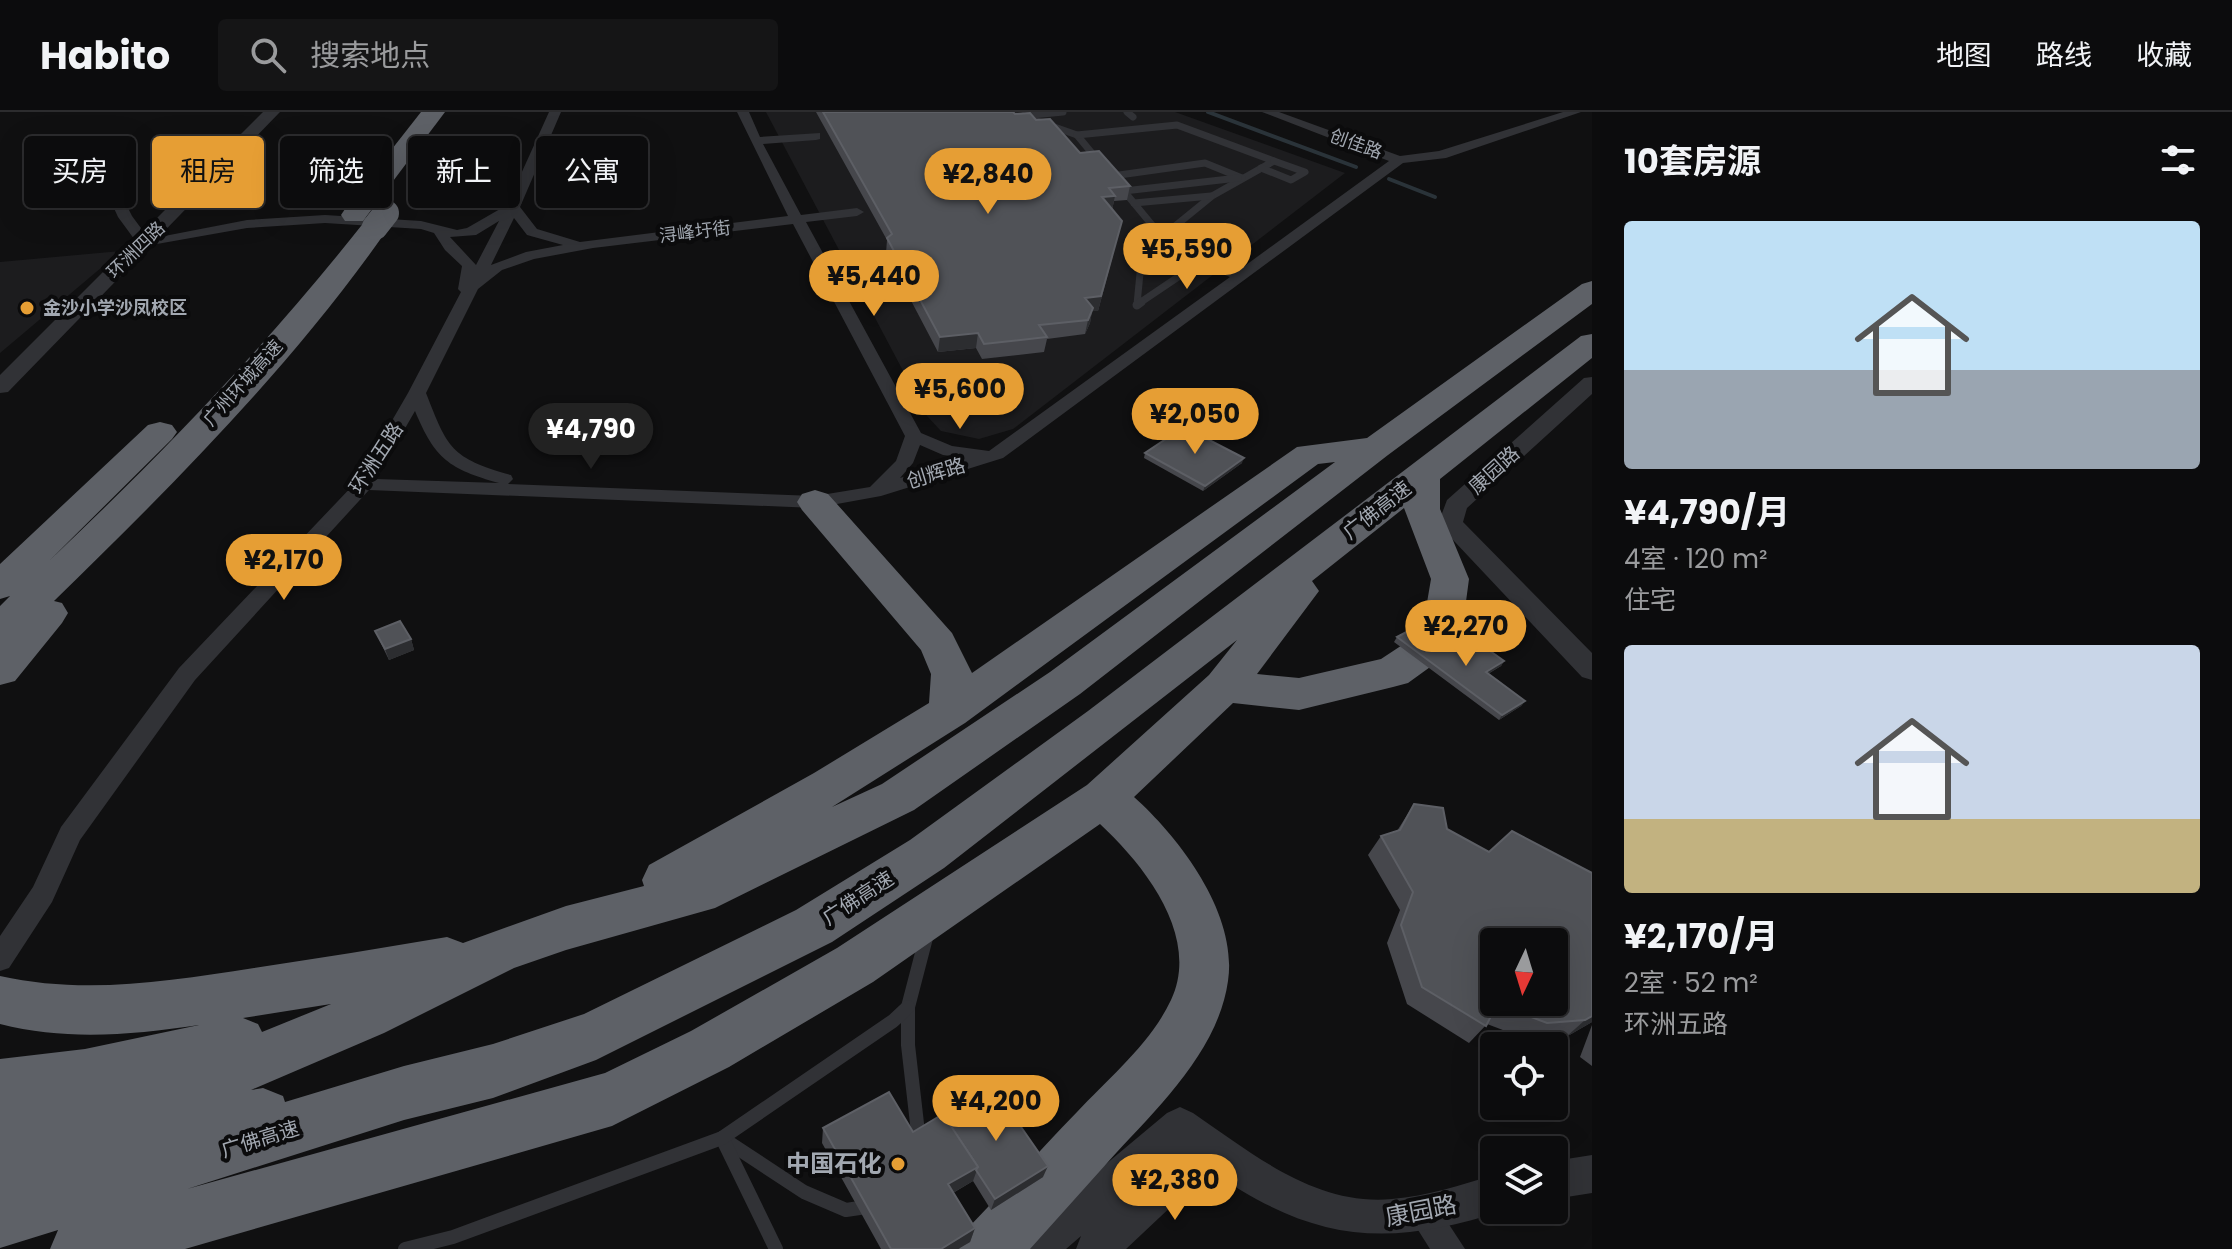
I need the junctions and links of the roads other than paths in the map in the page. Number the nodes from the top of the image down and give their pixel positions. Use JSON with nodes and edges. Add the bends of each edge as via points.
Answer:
{"nodes":[{"id":1,"x":272,"y":112,"type":"edge"},
{"id":2,"x":433,"y":112,"type":"edge"},
{"id":3,"x":458,"y":112,"type":"edge"},
{"id":4,"x":555,"y":112,"type":"edge"},
{"id":5,"x":743,"y":112,"type":"edge"},
{"id":6,"x":1063,"y":112,"type":"edge"},
{"id":7,"x":1268,"y":112,"type":"edge"},
{"id":8,"x":1575,"y":112,"type":"edge"},
{"id":9,"x":1012,"y":114,"type":"edge"},
{"id":10,"x":1023,"y":116,"type":"junction"},
{"id":11,"x":1077,"y":135,"type":"junction"},
{"id":12,"x":816,"y":136,"type":"dead end"},
{"id":13,"x":756,"y":141,"type":"junction"},
{"id":14,"x":1399,"y":160,"type":"junction"},
{"id":15,"x":1274,"y":161,"type":"junction"},
{"id":16,"x":1261,"y":168,"type":"junction"},
{"id":17,"x":1112,"y":176,"type":"junction"},
{"id":18,"x":1242,"y":178,"type":"junction"},
{"id":19,"x":520,"y":191,"type":"edge"},
{"id":20,"x":1124,"y":191,"type":"junction"},
{"id":21,"x":1212,"y":196,"type":"junction"},
{"id":22,"x":1134,"y":203,"type":"junction"},
{"id":23,"x":121,"y":208,"type":"edge"},
{"id":24,"x":511,"y":208,"type":"edge"},
{"id":25,"x":512,"y":208,"type":"edge"},
{"id":26,"x":514,"y":208,"type":"edge"},
{"id":27,"x":857,"y":212,"type":"dead end"},
{"id":28,"x":797,"y":219,"type":"junction"},
{"id":29,"x":365,"y":220,"type":"junction"},
{"id":30,"x":440,"y":230,"type":"junction"},
{"id":31,"x":1159,"y":239,"type":"junction"},
{"id":32,"x":145,"y":244,"type":"junction"},
{"id":33,"x":593,"y":244,"type":"junction"},
{"id":34,"x":1142,"y":253,"type":"junction"},
{"id":35,"x":1241,"y":276,"type":"junction"},
{"id":36,"x":1592,"y":290,"type":"edge"},
{"id":37,"x":465,"y":295,"type":"junction"},
{"id":38,"x":1592,"y":343,"type":"edge"},
{"id":39,"x":265,"y":360,"type":"junction"},
{"id":40,"x":1592,"y":383,"type":"edge"},
{"id":41,"x":0,"y":387,"type":"edge"},
{"id":42,"x":417,"y":393,"type":"junction"},
{"id":43,"x":914,"y":436,"type":"junction"},
{"id":44,"x":1376,"y":448,"type":"junction"},
{"id":45,"x":997,"y":454,"type":"junction"},
{"id":46,"x":1422,"y":474,"type":"junction"},
{"id":47,"x":364,"y":484,"type":"junction"},
{"id":48,"x":543,"y":491,"type":"junction"},
{"id":49,"x":874,"y":492,"type":"junction"},
{"id":50,"x":815,"y":502,"type":"junction"},
{"id":51,"x":1341,"y":538,"type":"junction"},
{"id":52,"x":0,"y":586,"type":"edge"},
{"id":53,"x":0,"y":629,"type":"edge"},
{"id":54,"x":0,"y":670,"type":"edge"},
{"id":55,"x":1592,"y":670,"type":"edge"},
{"id":56,"x":1224,"y":686,"type":"junction"},
{"id":57,"x":950,"y":711,"type":"junction"},
{"id":58,"x":1103,"y":798,"type":"junction"},
{"id":59,"x":934,"y":909,"type":"junction"},
{"id":60,"x":566,"y":928,"type":"junction"},
{"id":61,"x":499,"y":951,"type":"junction"},
{"id":62,"x":0,"y":959,"type":"edge"},
{"id":63,"x":0,"y":1000,"type":"edge"},
{"id":64,"x":908,"y":1007,"type":"junction"},
{"id":65,"x":0,"y":1086,"type":"edge"},
{"id":66,"x":404,"y":1093,"type":"junction"},
{"id":67,"x":82,"y":1094,"type":"junction"},
{"id":68,"x":0,"y":1126,"type":"edge"},
{"id":69,"x":1193,"y":1135,"type":"junction"},
{"id":70,"x":722,"y":1138,"type":"junction"},
{"id":71,"x":915,"y":1155,"type":"edge"},
{"id":72,"x":0,"y":1162,"type":"edge"},
{"id":73,"x":1592,"y":1174,"type":"edge"},
{"id":74,"x":1568,"y":1178,"type":"edge"},
{"id":75,"x":893,"y":1195,"type":"edge"},
{"id":76,"x":1480,"y":1199,"type":"edge"},
{"id":77,"x":1424,"y":1214,"type":"junction"},
{"id":78,"x":0,"y":1218,"type":"edge"},
{"id":79,"x":80,"y":1249,"type":"edge"},
{"id":80,"x":405,"y":1249,"type":"edge"},
{"id":81,"x":776,"y":1249,"type":"edge"},
{"id":82,"x":989,"y":1249,"type":"edge"},
{"id":83,"x":1035,"y":1249,"type":"edge"},
{"id":84,"x":1096,"y":1249,"type":"edge"},
{"id":85,"x":1449,"y":1249,"type":"edge"}],
"edges":[{"from":1,"to":32,"type":"street","name":"环洲四路"},
{"from":2,"to":29,"type":"highway","name":"广州环城高速"},
{"from":3,"to":29,"type":"highway","name":"广州环城高速"},
{"from":4,"to":19,"type":"street","name":"环洲五路"},
{"from":5,"to":13,"type":"street"},
{"from":6,"to":10,"type":"lane"},
{"from":7,"to":14,"type":"street","name":"创佳路"},
{"from":8,"to":14,"type":"street","via":[[1441,155]]},
{"from":9,"to":10,"type":"lane"},
{"from":10,"to":11,"type":"lane"},
{"from":11,"to":15,"type":"lane","via":[[1177,125]]},
{"from":11,"to":17,"type":"lane"},
{"from":12,"to":13,"type":"street"},
{"from":13,"to":28,"type":"street"},
{"from":14,"to":35,"type":"street","name":"创辉路"},
{"from":15,"to":16,"type":"lane"},
{"from":15,"to":16,"type":"lane","via":[[1305,172],[1291,180]]},
{"from":16,"to":18,"type":"lane"},
{"from":17,"to":18,"type":"lane","via":[[1205,163]]},
{"from":17,"to":20,"type":"lane"},
{"from":18,"to":20,"type":"lane"},
{"from":18,"to":21,"type":"lane"},
{"from":20,"to":22,"type":"lane"},
{"from":21,"to":22,"type":"lane"},
{"from":21,"to":31,"type":"lane"},
{"from":22,"to":31,"type":"lane"},
{"from":23,"to":32,"type":"street"},
{"from":24,"to":30,"type":"street","via":[[471,232]]},
{"from":25,"to":37,"type":"street","name":"环洲五路"},
{"from":26,"to":33,"type":"street","via":[[532,232],[562,242]]},
{"from":27,"to":28,"type":"street","name":"浔峰圩街"},
{"from":28,"to":33,"type":"street","name":"浔峰圩街"},
{"from":28,"to":43,"type":"street"},
{"from":29,"to":39,"type":"highway","name":"广州环城高速"},
{"from":29,"to":52,"type":"highway","name":"广州环城高速","via":[[186,406]]},
{"from":30,"to":32,"type":"street","via":[[294,220]]},
{"from":30,"to":37,"type":"street","via":[[448,248],[469,266]]},
{"from":31,"to":34,"type":"lane"},
{"from":31,"to":35,"type":"street"},
{"from":32,"to":41,"type":"street","name":"环洲四路"},
{"from":33,"to":37,"type":"street","via":[[497,267]]},
{"from":34,"to":34,"type":"lane","via":[[1190,269],[1137,305],[1139,279]]},
{"from":35,"to":45,"type":"street","name":"创辉路"},
{"from":36,"to":44,"type":"highway"},
{"from":37,"to":42,"type":"street","name":"环洲五路"},
{"from":38,"to":46,"type":"highway","name":"广佛高速"},
{"from":39,"to":53,"type":"highway","name":"广州环城高速","via":[[136,498]]},
{"from":39,"to":54,"type":"highway"},
{"from":40,"to":55,"type":"street","name":"康园路","via":[[1456,505],[1450,524]]},
{"from":42,"to":47,"type":"street","name":"环洲五路"},
{"from":42,"to":48,"type":"street","via":[[436,439],[456,464]]},
{"from":43,"to":45,"type":"street","via":[[949,451]]},
{"from":43,"to":49,"type":"street","via":[[904,463]]},
{"from":44,"to":57,"type":"highway","via":[[1309,454]]},
{"from":44,"to":60,"type":"highway","via":[[1065,683],[898,797],[698,893]]},
{"from":45,"to":49,"type":"street","name":"创辉路"},
{"from":46,"to":51,"type":"highway","name":"广佛高速"},
{"from":46,"to":56,"type":"highway","via":[[1422,509],[1450,579],[1441,639],[1393,672],[1299,694]]},
{"from":47,"to":48,"type":"street"},
{"from":47,"to":62,"type":"street","name":"环洲五路","via":[[187,674],[70,834],[43,894]]},
{"from":48,"to":50,"type":"street","name":"创辉路"},
{"from":49,"to":50,"type":"street","name":"创辉路"},
{"from":50,"to":57,"type":"highway","via":[[938,643],[952,674]]},
{"from":51,"to":56,"type":"highway"},
{"from":51,"to":66,"type":"highway","name":"广佛高速","via":[[927,854],[814,926],[596,1035],[493,1071]]},
{"from":56,"to":58,"type":"highway"},
{"from":57,"to":60,"type":"highway","via":[[702,861]]},
{"from":58,"to":59,"type":"highway"},
{"from":58,"to":82,"type":"highway","via":[[1161,856],[1186,897],[1201,945],[1203,981],[1186,1022],[1153,1071]]},
{"from":59,"to":64,"type":"lane"},
{"from":59,"to":79,"type":"highway","via":[[855,965],[710,1049],[612,1098]]},
{"from":60,"to":61,"type":"highway"},
{"from":61,"to":63,"type":"highway","via":[[152,1007],[62,1013]]},
{"from":61,"to":67,"type":"highway","via":[[365,1015]]},
{"from":64,"to":70,"type":"lane"},
{"from":64,"to":71,"type":"lane","via":[[919,1140]]},
{"from":65,"to":67,"type":"highway"},
{"from":66,"to":72,"type":"highway"},
{"from":66,"to":78,"type":"highway","name":"广佛高速"},
{"from":67,"to":68,"type":"highway"},
{"from":69,"to":77,"type":"street","name":"康园路","via":[[1252,1177],[1309,1205],[1380,1221]]},
{"from":69,"to":83,"type":"street"},
{"from":69,"to":84,"type":"street","via":[[1185,1169]]},
{"from":70,"to":75,"type":"lane","via":[[804,1192],[846,1210],[880,1205]]},
{"from":70,"to":80,"type":"lane","via":[[453,1237]]},
{"from":70,"to":81,"type":"lane"},
{"from":73,"to":74,"type":"street"},
{"from":76,"to":77,"type":"street","name":"康园路"},
{"from":77,"to":85,"type":"street"}]}
